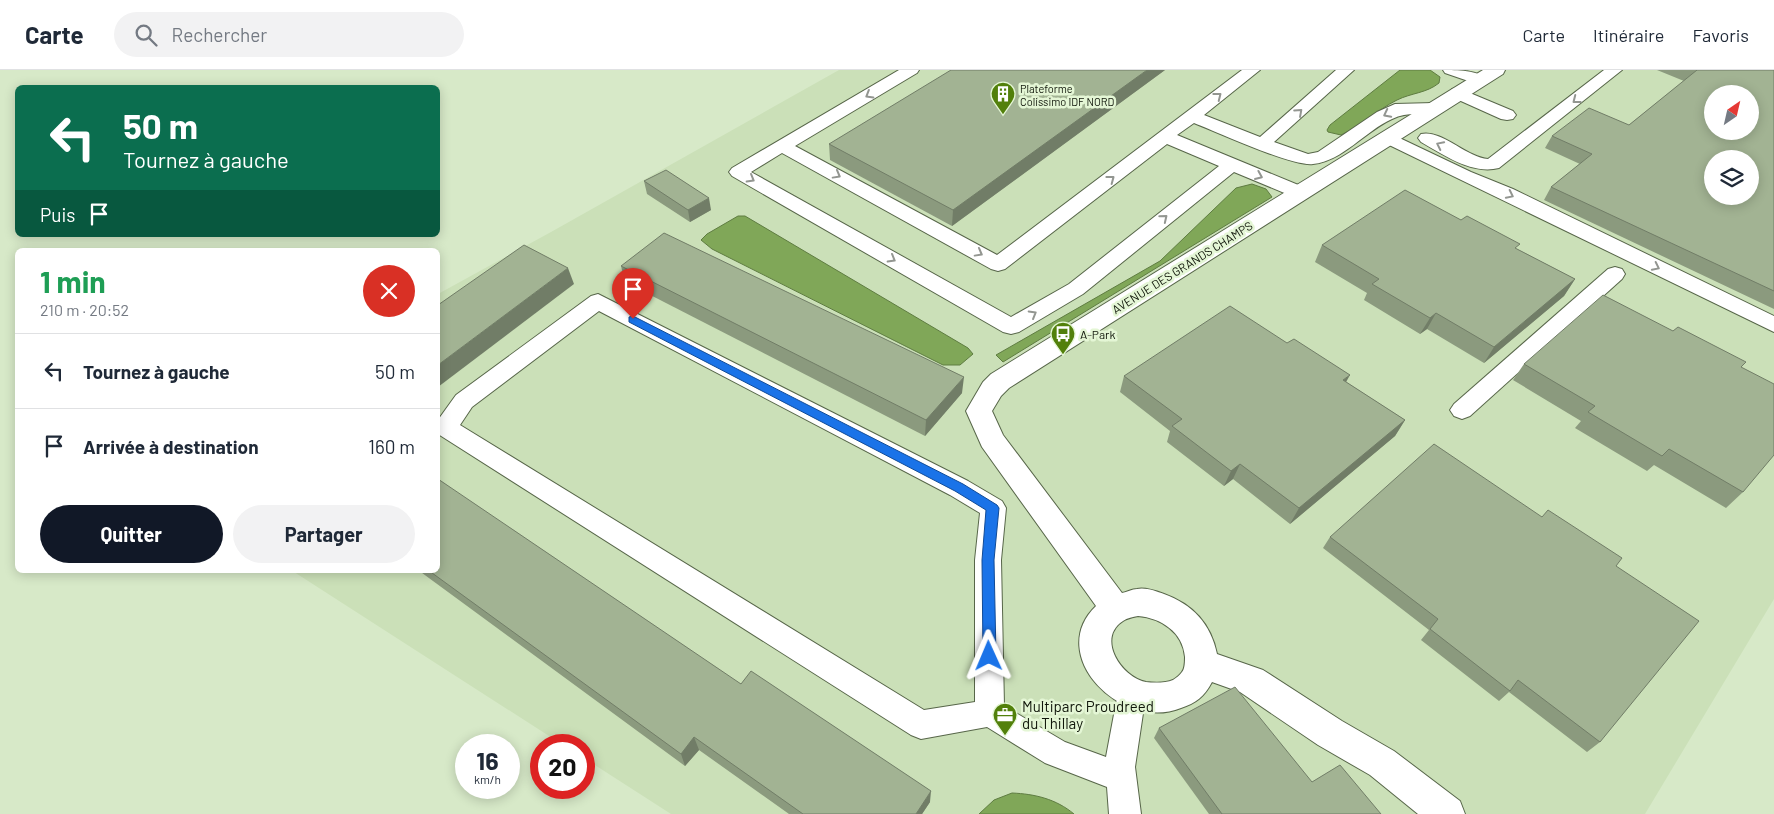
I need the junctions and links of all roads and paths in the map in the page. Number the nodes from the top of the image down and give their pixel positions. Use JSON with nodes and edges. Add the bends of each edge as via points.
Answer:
{"nodes":[{"id":1,"x":911,"y":70,"type":"edge"},
{"id":2,"x":1252,"y":70,"type":"edge"},
{"id":3,"x":1346,"y":70,"type":"edge"},
{"id":4,"x":1451,"y":70,"type":"edge"},
{"id":5,"x":1614,"y":70,"type":"edge"},
{"id":6,"x":1488,"y":75,"type":"edge"},
{"id":7,"x":1458,"y":93,"type":"junction"},
{"id":8,"x":1434,"y":108,"type":"junction"},
{"id":9,"x":1507,"y":114,"type":"dead end"},
{"id":10,"x":1192,"y":116,"type":"junction"},
{"id":11,"x":1396,"y":133,"type":"junction"},
{"id":12,"x":1166,"y":137,"type":"junction"},
{"id":13,"x":1262,"y":144,"type":"junction"},
{"id":14,"x":782,"y":146,"type":"junction"},
{"id":15,"x":1314,"y":159,"type":"junction"},
{"id":16,"x":1232,"y":164,"type":"junction"},
{"id":17,"x":1292,"y":190,"type":"junction"},
{"id":18,"x":1615,"y":274,"type":"dead end"},
{"id":19,"x":1774,"y":325,"type":"edge"},
{"id":20,"x":1462,"y":410,"type":"dead end"},
{"id":21,"x":1115,"y":608,"type":"junction"},
{"id":22,"x":1202,"y":664,"type":"junction"},
{"id":23,"x":1132,"y":693,"type":"junction"},
{"id":24,"x":990,"y":713,"type":"junction"},
{"id":25,"x":1330,"y":733,"type":"junction"},
{"id":26,"x":1121,"y":778,"type":"junction"},
{"id":27,"x":1125,"y":814,"type":"edge"},
{"id":28,"x":1416,"y":814,"type":"edge"},
{"id":29,"x":1447,"y":814,"type":"edge"}],
"edges":[{"from":1,"to":14,"type":"lane","one_way":true},
{"from":10,"to":2,"type":"lane","one_way":true},
{"from":13,"to":3,"type":"lane","one_way":true},
{"from":4,"to":6,"type":"lane"},
{"from":5,"to":11,"type":"lane","one_way":true,"via":[[1487,166]]},
{"from":6,"to":7,"type":"main road","name":"AVENUE DES GRANDS CHAMPS"},
{"from":7,"to":8,"type":"main road","name":"AVENUE DES GRANDS CHAMPS"},
{"from":7,"to":9,"type":"lane"},
{"from":8,"to":11,"type":"main road","name":"AVENUE DES GRANDS CHAMPS"},
{"from":8,"to":15,"type":"lane","one_way":true,"via":[[1401,108]]},
{"from":10,"to":12,"type":"lane"},
{"from":10,"to":13,"type":"lane"},
{"from":11,"to":17,"type":"main road","name":"AVENUE DES GRANDS CHAMPS"},
{"from":11,"to":19,"type":"lane","one_way":true,"via":[[1465,176],[1506,192]]},
{"from":14,"to":12,"type":"lane","one_way":true,"via":[[998,264]]},
{"from":12,"to":16,"type":"lane"},
{"from":13,"to":15,"type":"lane"},
{"from":14,"to":16,"type":"lane","one_way":true,"via":[[738,172],[1010,327],[1076,289]]},
{"from":15,"to":17,"type":"lane"},
{"from":16,"to":17,"type":"lane","one_way":true},
{"from":17,"to":21,"type":"main road","name":"AVENUE DES GRANDS CHAMPS","via":[[1000,381],[979,411],[992,440]]},
{"from":18,"to":20,"type":"lane"},
{"from":21,"to":22,"type":"main road","via":[[1138,602],[1150,603],[1174,613],[1189,626],[1199,641]]},
{"from":21,"to":23,"type":"main road","via":[[1099,623],[1094,638],[1096,656],[1110,677]]},
{"from":22,"to":23,"type":"main road","via":[[1192,684],[1178,694],[1159,698]]},
{"from":22,"to":25,"type":"main road","via":[[1251,681]]},
{"from":23,"to":26,"type":"lane"},
{"from":24,"to":24,"type":"lane","via":[[921,725],[445,427],[464,401],[598,302],[959,488],[992,508],[988,560]]},
{"from":24,"to":26,"type":"lane","via":[[1056,753]]},
{"from":25,"to":28,"type":"main road","via":[[1347,758]]},
{"from":25,"to":29,"type":"main road","via":[[1382,763]]},
{"from":26,"to":27,"type":"lane"}]}
